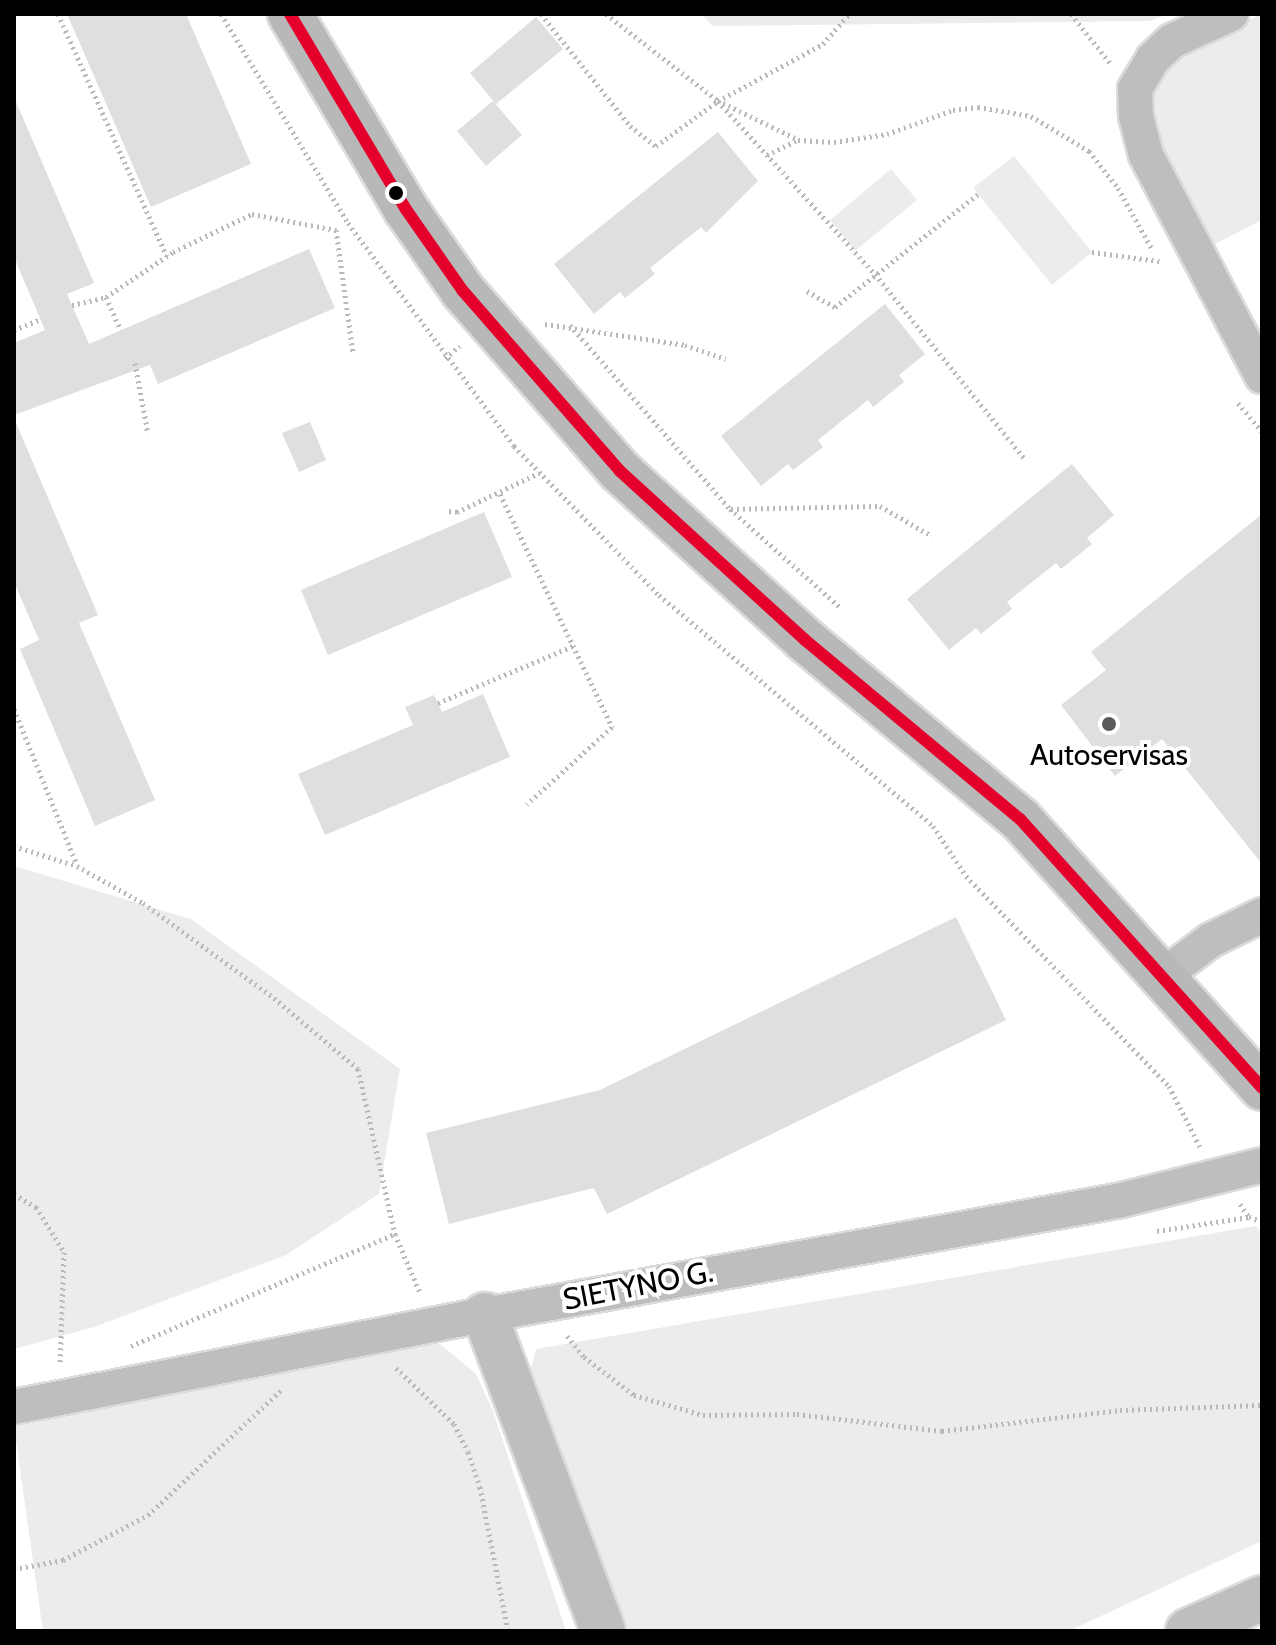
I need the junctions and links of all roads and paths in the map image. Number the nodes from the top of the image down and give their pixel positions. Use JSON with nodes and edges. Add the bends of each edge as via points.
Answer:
{"nodes":[{"id":1,"x":58,"y":14,"type":"edge"},
{"id":2,"x":290,"y":14,"type":"edge"},
{"id":3,"x":541,"y":14,"type":"edge"},
{"id":4,"x":606,"y":14,"type":"edge"},
{"id":5,"x":849,"y":14,"type":"edge"},
{"id":6,"x":1071,"y":14,"type":"edge"},
{"id":7,"x":1231,"y":14,"type":"edge"},
{"id":8,"x":1135,"y":89,"type":"junction"},
{"id":9,"x":718,"y":101,"type":"junction"},
{"id":10,"x":798,"y":140,"type":"junction"},
{"id":11,"x":767,"y":155,"type":"junction"},
{"id":12,"x":978,"y":194,"type":"dead end"},
{"id":13,"x":348,"y":223,"type":"dead end"},
{"id":14,"x":336,"y":230,"type":"junction"},
{"id":15,"x":1092,"y":252,"type":"dead end"},
{"id":16,"x":167,"y":256,"type":"junction"},
{"id":17,"x":1159,"y":261,"type":"junction"},
{"id":18,"x":875,"y":274,"type":"junction"},
{"id":19,"x":1166,"y":274,"type":"dead end"},
{"id":20,"x":807,"y":291,"type":"dead end"},
{"id":21,"x":106,"y":297,"type":"junction"},
{"id":22,"x":72,"y":305,"type":"dead end"},
{"id":23,"x":41,"y":319,"type":"dead end"},
{"id":24,"x":489,"y":322,"type":"junction"},
{"id":25,"x":570,"y":325,"type":"junction"},
{"id":26,"x":14,"y":330,"type":"edge"},
{"id":27,"x":121,"y":330,"type":"dead end"},
{"id":28,"x":353,"y":352,"type":"dead end"},
{"id":29,"x":445,"y":358,"type":"dead end"},
{"id":30,"x":726,"y":359,"type":"dead end"},
{"id":31,"x":135,"y":363,"type":"dead end"},
{"id":32,"x":1262,"y":376,"type":"edge"},
{"id":33,"x":1232,"y":392,"type":"dead end"},
{"id":34,"x":1262,"y":432,"type":"edge"},
{"id":35,"x":148,"y":434,"type":"dead end"},
{"id":36,"x":1025,"y":459,"type":"dead end"},
{"id":37,"x":539,"y":473,"type":"dead end"},
{"id":38,"x":500,"y":494,"type":"junction"},
{"id":39,"x":730,"y":509,"type":"junction"},
{"id":40,"x":449,"y":511,"type":"dead end"},
{"id":41,"x":932,"y":536,"type":"dead end"},
{"id":42,"x":842,"y":609,"type":"dead end"},
{"id":43,"x":573,"y":646,"type":"junction"},
{"id":44,"x":438,"y":703,"type":"dead end"},
{"id":45,"x":14,"y":709,"type":"edge"},
{"id":46,"x":527,"y":804,"type":"dead end"},
{"id":47,"x":14,"y":846,"type":"edge"},
{"id":48,"x":77,"y":866,"type":"junction"},
{"id":49,"x":1262,"y":915,"type":"edge"},
{"id":50,"x":1163,"y":976,"type":"junction"},
{"id":51,"x":1262,"y":1088,"type":"edge"},
{"id":52,"x":1262,"y":1165,"type":"edge"},
{"id":53,"x":14,"y":1194,"type":"edge"},
{"id":54,"x":1249,"y":1217,"type":"dead end"},
{"id":55,"x":1262,"y":1221,"type":"edge"},
{"id":56,"x":395,"y":1234,"type":"junction"},
{"id":57,"x":485,"y":1315,"type":"junction"},
{"id":58,"x":433,"y":1324,"type":"junction"},
{"id":59,"x":567,"y":1336,"type":"dead end"},
{"id":60,"x":363,"y":1338,"type":"junction"},
{"id":61,"x":323,"y":1345,"type":"junction"},
{"id":62,"x":117,"y":1351,"type":"dead end"},
{"id":63,"x":74,"y":1366,"type":"dead end"},
{"id":64,"x":1262,"y":1405,"type":"edge"},
{"id":65,"x":14,"y":1407,"type":"edge"},
{"id":66,"x":14,"y":1569,"type":"edge"},
{"id":67,"x":1262,"y":1598,"type":"edge"},
{"id":68,"x":508,"y":1631,"type":"edge"},
{"id":69,"x":603,"y":1631,"type":"edge"},
{"id":70,"x":1188,"y":1631,"type":"edge"}],
"edges":[{"from":1,"to":16,"type":"path"},
{"from":2,"to":24,"type":"main road","via":[[405,208]]},
{"from":3,"to":9,"type":"path","via":[[630,126],[656,146]]},
{"from":4,"to":9,"type":"path"},
{"from":5,"to":9,"type":"path","via":[[823,44]]},
{"from":6,"to":8,"type":"path"},
{"from":7,"to":8,"type":"street","via":[[1172,41],[1153,59]]},
{"from":8,"to":32,"type":"street","via":[[1146,155]]},
{"from":9,"to":10,"type":"path"},
{"from":9,"to":11,"type":"path"},
{"from":10,"to":11,"type":"path"},
{"from":10,"to":17,"type":"path","via":[[834,142],[887,134],[926,117],[978,107],[1031,116],[1089,151],[1118,188]]},
{"from":11,"to":18,"type":"path"},
{"from":12,"to":18,"type":"path"},
{"from":13,"to":14,"type":"path"},
{"from":14,"to":16,"type":"path","via":[[252,214]]},
{"from":14,"to":28,"type":"path"},
{"from":15,"to":17,"type":"path"},
{"from":16,"to":21,"type":"path"},
{"from":17,"to":19,"type":"path"},
{"from":18,"to":20,"type":"path","via":[[835,307]]},
{"from":18,"to":36,"type":"path"},
{"from":21,"to":22,"type":"path"},
{"from":21,"to":27,"type":"path"},
{"from":23,"to":26,"type":"path"},
{"from":24,"to":25,"type":"path"},
{"from":24,"to":29,"type":"path"},
{"from":24,"to":50,"type":"main road","via":[[620,471],[805,640],[1020,819]]},
{"from":25,"to":30,"type":"path","via":[[685,345]]},
{"from":25,"to":39,"type":"path"},
{"from":31,"to":35,"type":"path"},
{"from":33,"to":34,"type":"path","via":[[1246,419]]},
{"from":37,"to":38,"type":"path"},
{"from":38,"to":40,"type":"path"},
{"from":38,"to":43,"type":"path"},
{"from":39,"to":41,"type":"path","via":[[880,506]]},
{"from":39,"to":42,"type":"path"},
{"from":43,"to":44,"type":"path"},
{"from":43,"to":46,"type":"path","via":[[612,727]]},
{"from":45,"to":48,"type":"path"},
{"from":47,"to":48,"type":"path"},
{"from":48,"to":56,"type":"path","via":[[143,903],[274,998],[358,1069]]},
{"from":49,"to":50,"type":"street","via":[[1233,927]]},
{"from":50,"to":51,"type":"main road"},
{"from":52,"to":57,"type":"street","name":"SIETYNO G.","via":[[1122,1200]]},
{"from":53,"to":63,"type":"path","via":[[36,1207],[64,1252],[60,1371]]},
{"from":54,"to":55,"type":"path"},
{"from":56,"to":58,"type":"path"},
{"from":56,"to":62,"type":"path"},
{"from":57,"to":58,"type":"street","name":"SIETYNO G."},
{"from":57,"to":69,"type":"highway"},
{"from":58,"to":60,"type":"street","name":"SIETYNO G."},
{"from":59,"to":64,"type":"path","via":[[612,1382],[634,1395],[703,1415],[797,1414],[942,1431],[1120,1410]]},
{"from":60,"to":61,"type":"street","name":"SIETYNO G."},
{"from":60,"to":68,"type":"path","via":[[454,1424],[468,1452],[480,1487]]},
{"from":61,"to":65,"type":"street","name":"SIETYNO G."},
{"from":61,"to":66,"type":"path","via":[[262,1410],[148,1515],[63,1560]]},
{"from":67,"to":70,"type":"highway"}]}
